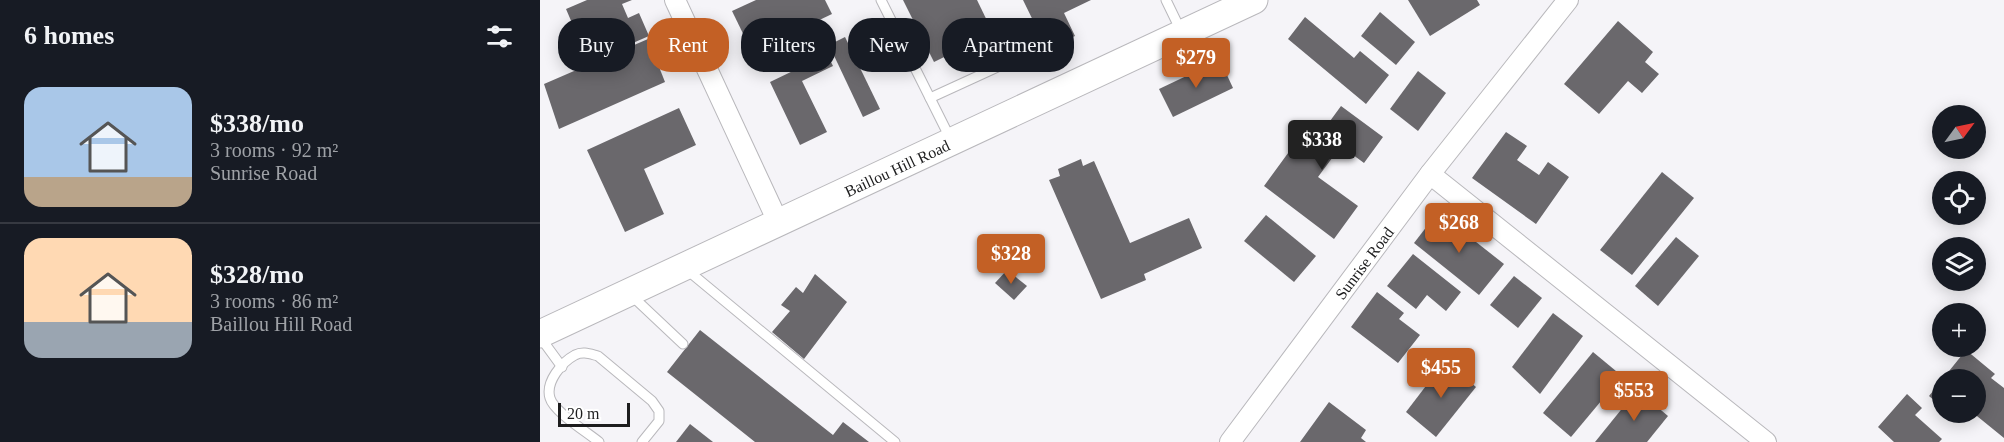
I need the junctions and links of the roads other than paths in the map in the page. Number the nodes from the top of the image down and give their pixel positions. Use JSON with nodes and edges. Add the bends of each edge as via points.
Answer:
{"nodes":[{"id":1,"x":675,"y":0,"type":"edge"},
{"id":2,"x":881,"y":0,"type":"edge"},
{"id":3,"x":1166,"y":0,"type":"edge"},
{"id":4,"x":1254,"y":0,"type":"edge"},
{"id":5,"x":1568,"y":0,"type":"edge"},
{"id":6,"x":1182,"y":33,"type":"junction"},
{"id":7,"x":985,"y":72,"type":"edge"},
{"id":8,"x":930,"y":98,"type":"junction"},
{"id":9,"x":952,"y":142,"type":"junction"},
{"id":10,"x":1430,"y":174,"type":"junction"},
{"id":11,"x":779,"y":224,"type":"junction"},
{"id":12,"x":684,"y":268,"type":"junction"},
{"id":13,"x":629,"y":293,"type":"junction"},
{"id":14,"x":540,"y":335,"type":"edge"},
{"id":15,"x":682,"y":344,"type":"dead end"},
{"id":16,"x":562,"y":367,"type":"junction"},
{"id":17,"x":599,"y":442,"type":"edge"},
{"id":18,"x":642,"y":442,"type":"edge"},
{"id":19,"x":895,"y":442,"type":"edge"},
{"id":20,"x":1230,"y":442,"type":"edge"},
{"id":21,"x":1767,"y":442,"type":"edge"}],
"edges":[{"from":1,"to":11,"type":"street"},
{"from":2,"to":8,"type":"lane"},
{"from":3,"to":6,"type":"lane"},
{"from":4,"to":6,"type":"main road","name":"Baillou Hill Road"},
{"from":5,"to":10,"type":"street","name":"Sunrise Road"},
{"from":6,"to":9,"type":"main road","name":"Baillou Hill Road"},
{"from":7,"to":8,"type":"lane"},
{"from":8,"to":9,"type":"lane"},
{"from":9,"to":11,"type":"main road","name":"Baillou Hill Road"},
{"from":10,"to":20,"type":"street","name":"Sunrise Road"},
{"from":10,"to":21,"type":"street"},
{"from":11,"to":12,"type":"main road","name":"Baillou Hill Road"},
{"from":12,"to":13,"type":"main road","name":"Baillou Hill Road"},
{"from":12,"to":19,"type":"lane"},
{"from":13,"to":14,"type":"main road","name":"Baillou Hill Road"},
{"from":13,"to":15,"type":"lane"},
{"from":14,"to":16,"type":"lane"},
{"from":16,"to":17,"type":"lane","via":[[550,382],[549,396],[554,406]]},
{"from":16,"to":18,"type":"lane","via":[[576,355],[598,356],[652,401],[659,411],[659,421]]}]}
